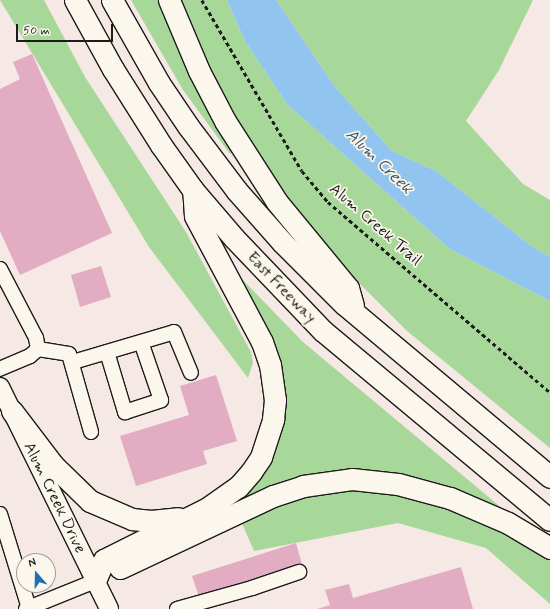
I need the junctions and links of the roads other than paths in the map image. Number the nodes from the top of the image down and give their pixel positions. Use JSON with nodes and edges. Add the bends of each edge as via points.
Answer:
{"nodes":[{"id":1,"x":75,"y":0,"type":"edge"},
{"id":2,"x":112,"y":0,"type":"edge"},
{"id":3,"x":169,"y":0,"type":"edge"},
{"id":4,"x":193,"y":190,"type":"junction"},
{"id":5,"x":0,"y":269,"type":"edge"},
{"id":6,"x":355,"y":313,"type":"junction"},
{"id":7,"x":141,"y":342,"type":"junction"},
{"id":8,"x":38,"y":349,"type":"junction"},
{"id":9,"x":107,"y":352,"type":"junction"},
{"id":10,"x":73,"y":362,"type":"junction"},
{"id":11,"x":0,"y":369,"type":"edge"},
{"id":12,"x":191,"y":373,"type":"dead end"},
{"id":13,"x":0,"y":386,"type":"edge"},
{"id":14,"x":12,"y":411,"type":"junction"},
{"id":15,"x":92,"y":432,"type":"dead end"},
{"id":16,"x":550,"y":477,"type":"edge"},
{"id":17,"x":206,"y":509,"type":"junction"},
{"id":18,"x":0,"y":514,"type":"edge"},
{"id":19,"x":550,"y":520,"type":"edge"},
{"id":20,"x":550,"y":548,"type":"edge"},
{"id":21,"x":299,"y":572,"type":"dead end"},
{"id":22,"x":95,"y":581,"type":"junction"},
{"id":23,"x":28,"y":608,"type":"edge"},
{"id":24,"x":108,"y":609,"type":"edge"},
{"id":25,"x":177,"y":609,"type":"edge"}],
"edges":[{"from":1,"to":4,"type":"highway","name":"East Freeway","via":[[132,100]]},
{"from":2,"to":6,"type":"highway","name":"East Freeway","via":[[159,83],[216,165],[283,243]]},
{"from":3,"to":6,"type":"highway","via":[[199,71],[225,121],[277,202],[348,288]]},
{"from":4,"to":17,"type":"highway","via":[[195,216],[262,342],[274,381],[275,400],[268,440],[252,472],[223,499]]},
{"from":4,"to":19,"type":"highway","name":"East Freeway","via":[[234,238],[323,331]]},
{"from":5,"to":8,"type":"lane","via":[[36,338]]},
{"from":6,"to":16,"type":"highway","name":"East Freeway"},
{"from":7,"to":9,"type":"lane"},
{"from":7,"to":9,"type":"lane","via":[[161,400],[125,412]]},
{"from":7,"to":12,"type":"lane","via":[[174,332]]},
{"from":8,"to":10,"type":"lane","via":[[69,354]]},
{"from":8,"to":11,"type":"lane","via":[[30,356]]},
{"from":9,"to":10,"type":"lane"},
{"from":10,"to":15,"type":"lane"},
{"from":13,"to":14,"type":"main road","name":"Alum Creek Drive"},
{"from":14,"to":17,"type":"highway","via":[[74,489],[109,511],[151,521],[170,520]]},
{"from":14,"to":22,"type":"main road","name":"Alum Creek Drive"},
{"from":17,"to":22,"type":"highway","via":[[104,560]]},
{"from":18,"to":23,"type":"lane"},
{"from":20,"to":22,"type":"highway","via":[[508,522],[450,498],[398,484],[369,480],[334,480],[303,486],[251,505]]},
{"from":21,"to":25,"type":"lane"},
{"from":22,"to":23,"type":"lane"},
{"from":22,"to":24,"type":"main road","name":"Alum Creek Drive"}]}
